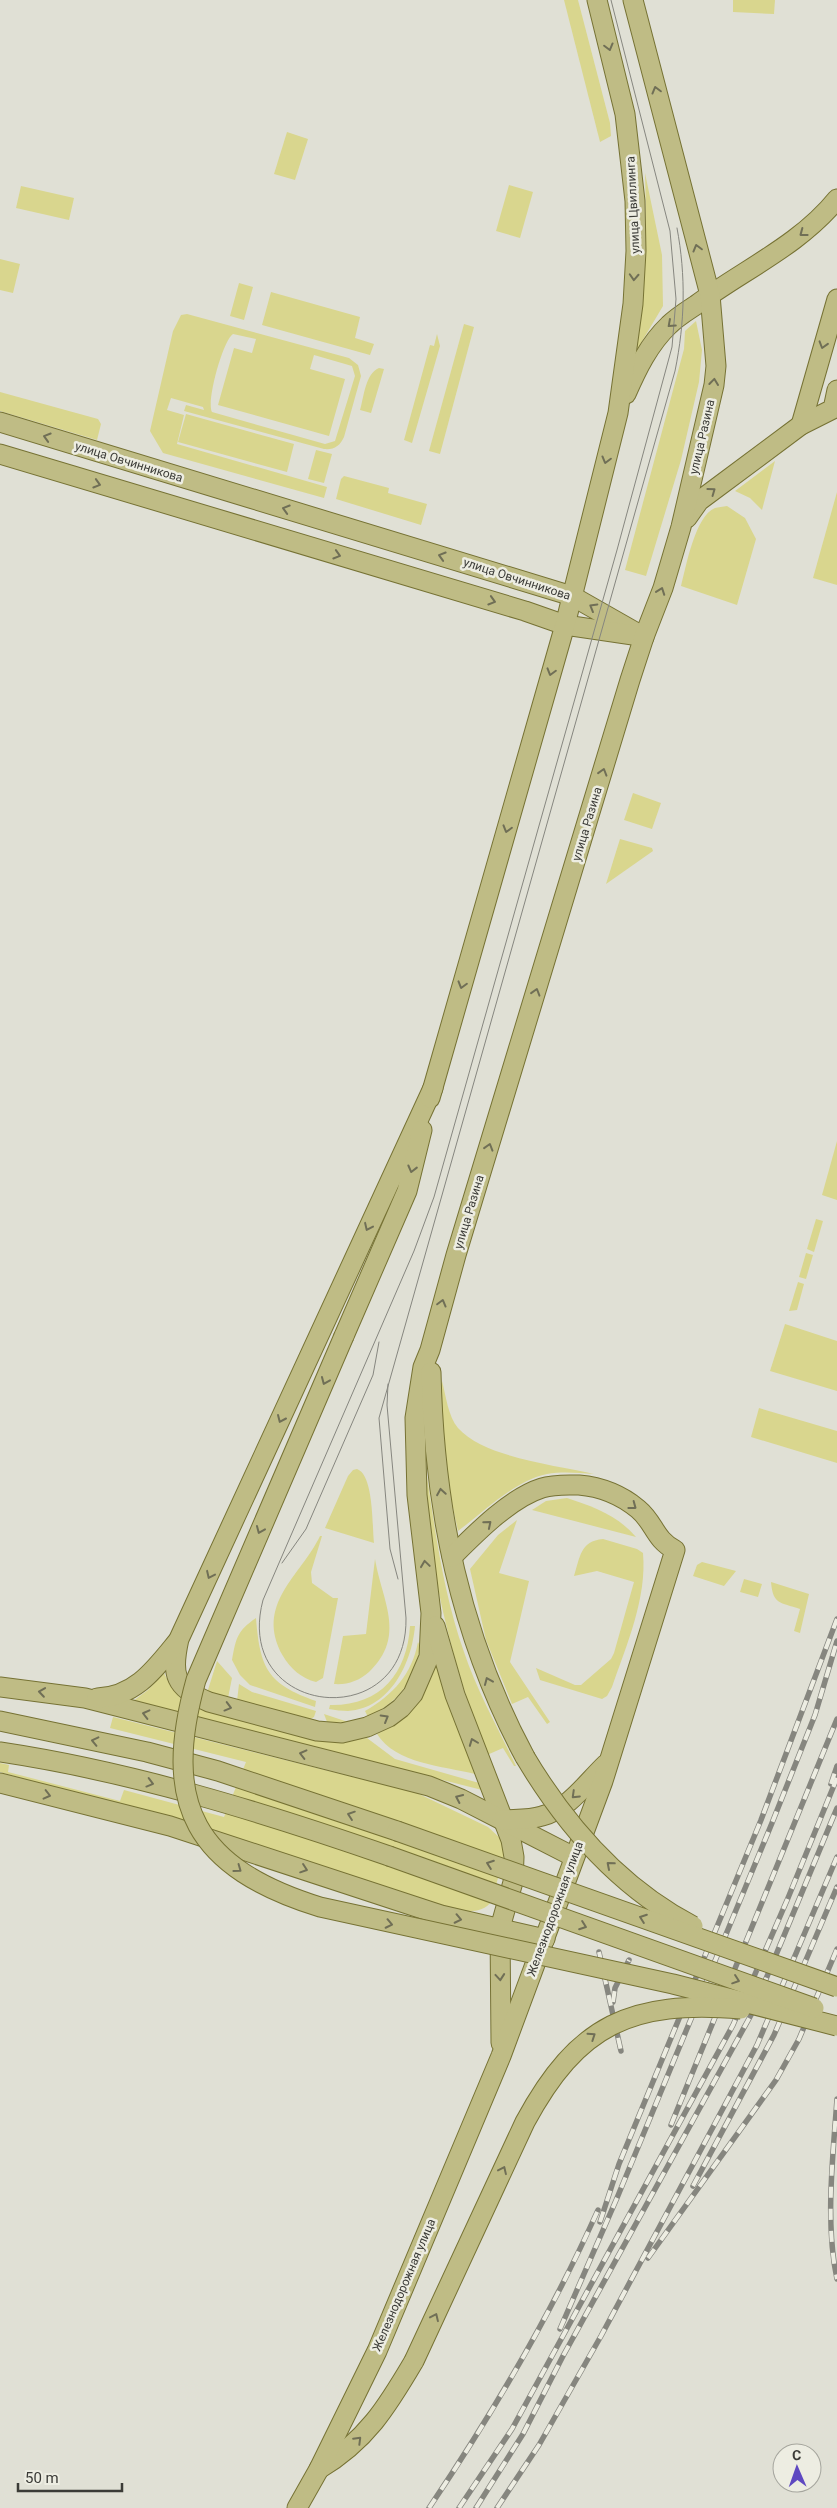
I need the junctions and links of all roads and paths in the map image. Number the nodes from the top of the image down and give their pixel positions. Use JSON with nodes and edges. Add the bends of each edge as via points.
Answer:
{"nodes":[{"id":1,"x":597,"y":0,"type":"edge"},
{"id":2,"x":633,"y":0,"type":"edge"},
{"id":3,"x":837,"y":199,"type":"edge"},
{"id":4,"x":710,"y":295,"type":"junction"},
{"id":5,"x":837,"y":298,"type":"edge"},
{"id":6,"x":837,"y":390,"type":"edge"},
{"id":7,"x":618,"y":413,"type":"junction"},
{"id":8,"x":0,"y":422,"type":"edge"},
{"id":9,"x":801,"y":425,"type":"junction"},
{"id":10,"x":0,"y":454,"type":"edge"},
{"id":11,"x":680,"y":527,"type":"junction"},
{"id":12,"x":572,"y":596,"type":"junction"},
{"id":13,"x":565,"y":625,"type":"junction"},
{"id":14,"x":644,"y":637,"type":"junction"},
{"id":15,"x":433,"y":1088,"type":"junction"},
{"id":16,"x":430,"y":1350,"type":"junction"},
{"id":17,"x":452,"y":1557,"type":"junction"},
{"id":18,"x":431,"y":1613,"type":"junction"},
{"id":19,"x":179,"y":1639,"type":"junction"},
{"id":20,"x":0,"y":1686,"type":"edge"},
{"id":21,"x":84,"y":1698,"type":"junction"},
{"id":22,"x":0,"y":1721,"type":"edge"},
{"id":23,"x":0,"y":1752,"type":"edge"},
{"id":24,"x":610,"y":1760,"type":"junction"},
{"id":25,"x":0,"y":1783,"type":"edge"},
{"id":26,"x":502,"y":1820,"type":"junction"},
{"id":27,"x":574,"y":1857,"type":"junction"},
{"id":28,"x":500,"y":1928,"type":"junction"},
{"id":29,"x":545,"y":1938,"type":"junction"},
{"id":30,"x":837,"y":1986,"type":"edge"},
{"id":31,"x":794,"y":2014,"type":"junction"},
{"id":32,"x":837,"y":2016,"type":"edge"},
{"id":33,"x":837,"y":2026,"type":"edge"},
{"id":34,"x":501,"y":2056,"type":"junction"},
{"id":35,"x":319,"y":2469,"type":"junction"},
{"id":36,"x":297,"y":2508,"type":"edge"}],
"edges":[{"from":1,"to":7,"type":"main road","name":"улица Цвиллинга","one_way":true,"via":[[625,114],[635,201],[633,304]]},
{"from":4,"to":2,"type":"main road","one_way":true},
{"from":3,"to":4,"type":"main road","one_way":true,"via":[[807,230]]},
{"from":4,"to":7,"type":"main road","one_way":true,"via":[[675,320],[654,342],[637,369]]},
{"from":11,"to":4,"type":"main road","name":"улица Разина","one_way":true,"via":[[714,385],[716,347]]},
{"from":5,"to":9,"type":"main road","one_way":true},
{"from":6,"to":9,"type":"main road","via":[[833,409]]},
{"from":7,"to":12,"type":"main road","one_way":true},
{"from":12,"to":8,"type":"main road","name":"улица Овчинникова","one_way":true},
{"from":11,"to":9,"type":"main road","one_way":true,"via":[[699,501]]},
{"from":10,"to":13,"type":"main road","one_way":true},
{"from":14,"to":11,"type":"main road","name":"улица Разина","one_way":true,"via":[[663,588]]},
{"from":12,"to":13,"type":"main road"},
{"from":14,"to":12,"type":"main road","name":"улица Овчинникова","one_way":true},
{"from":13,"to":14,"type":"main road"},
{"from":13,"to":15,"type":"main road","one_way":true},
{"from":16,"to":14,"type":"main road","name":"улица Разина","one_way":true},
{"from":15,"to":19,"type":"main road","one_way":true},
{"from":15,"to":31,"type":"main road","one_way":true,"bridge":true,"via":[[407,1191],[196,1680],[182,1745],[182,1778],[192,1814],[217,1851],[243,1874],[272,1890],[320,1907],[673,1984]]},
{"from":17,"to":16,"type":"main road","one_way":true,"via":[[433,1436]]},
{"from":18,"to":16,"type":"main road","one_way":true,"via":[[420,1530],[415,1456],[419,1388]]},
{"from":17,"to":24,"type":"main road","name":"Железнодорожная улица","one_way":true,"via":[[520,1499],[541,1488],[567,1485],[597,1487],[620,1495],[640,1510],[660,1541],[675,1550]]},
{"from":30,"to":17,"type":"main road","one_way":true,"bridge":true,"via":[[696,1928],[668,1913],[575,1832],[525,1757],[480,1662]]},
{"from":19,"to":18,"type":"main road","one_way":true,"via":[[175,1670],[183,1686],[193,1695],[317,1731],[342,1733],[367,1728],[389,1716],[401,1708],[412,1694],[429,1657]]},
{"from":26,"to":18,"type":"main road","one_way":true,"via":[[455,1695]]},
{"from":19,"to":21,"type":"main road","via":[[153,1670],[128,1691],[107,1698]]},
{"from":21,"to":20,"type":"main road","one_way":true},
{"from":26,"to":21,"type":"main road","one_way":true,"via":[[430,1786]]},
{"from":30,"to":22,"type":"main road","one_way":true,"bridge":true,"via":[[218,1771]]},
{"from":23,"to":32,"type":"main road","one_way":true,"bridge":true,"via":[[57,1760],[302,1826]]},
{"from":24,"to":26,"type":"main road","one_way":true,"via":[[570,1800],[551,1813]]},
{"from":24,"to":27,"type":"main road","name":"Железнодорожная улица"},
{"from":25,"to":28,"type":"main road","one_way":true,"via":[[170,1826],[441,1915]]},
{"from":26,"to":27,"type":"main road"},
{"from":26,"to":28,"type":"main road","via":[[514,1857],[509,1904]]},
{"from":27,"to":29,"type":"main road","name":"Железнодорожная улица"},
{"from":28,"to":29,"type":"main road"},
{"from":28,"to":34,"type":"main road","one_way":true},
{"from":29,"to":34,"type":"main road","name":"Железнодорожная улица"},
{"from":31,"to":33,"type":"main road","bridge":true},
{"from":35,"to":31,"type":"main road","one_way":true,"bridge":true,"via":[[358,2442],[386,2410],[414,2361],[525,2122],[554,2073],[577,2048],[616,2022],[652,2010],[701,2007]]},
{"from":34,"to":35,"type":"main road","name":"Железнодорожная улица","via":[[377,2351]]},
{"from":35,"to":36,"type":"main road","name":"Железнодорожная улица"}]}
